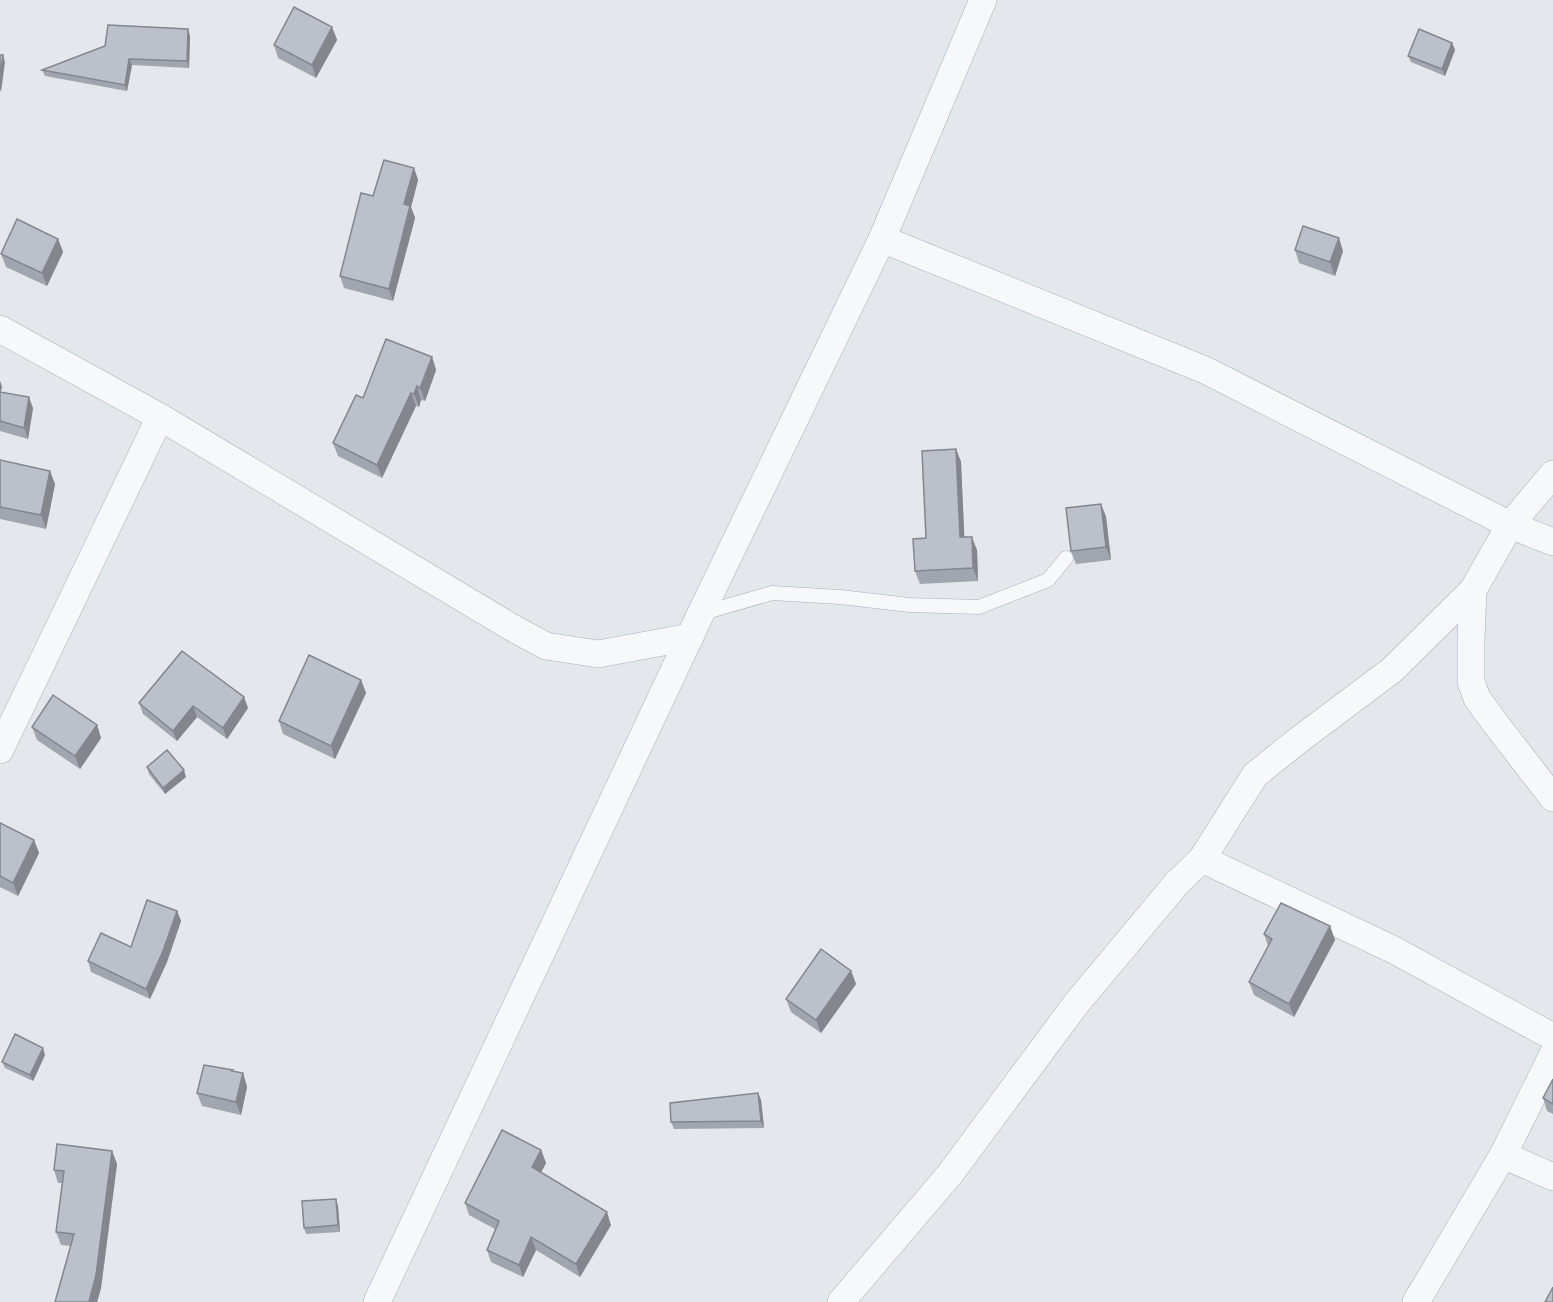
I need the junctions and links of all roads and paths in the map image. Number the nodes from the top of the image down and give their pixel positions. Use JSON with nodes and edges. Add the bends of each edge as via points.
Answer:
{"nodes":[{"id":1,"x":983,"y":0,"type":"edge"},
{"id":2,"x":882,"y":239,"type":"junction"},
{"id":3,"x":0,"y":329,"type":"edge"},
{"id":4,"x":160,"y":417,"type":"junction"},
{"id":5,"x":1553,"y":474,"type":"edge"},
{"id":6,"x":1510,"y":525,"type":"junction"},
{"id":7,"x":1553,"y":542,"type":"edge"},
{"id":8,"x":1066,"y":558,"type":"dead end"},
{"id":9,"x":1473,"y":590,"type":"junction"},
{"id":10,"x":695,"y":625,"type":"junction"},
{"id":11,"x":0,"y":750,"type":"edge"},
{"id":12,"x":1553,"y":798,"type":"edge"},
{"id":13,"x":1202,"y":860,"type":"junction"},
{"id":14,"x":1553,"y":1037,"type":"edge"},
{"id":15,"x":1553,"y":1054,"type":"edge"},
{"id":16,"x":1503,"y":1155,"type":"junction"},
{"id":17,"x":1553,"y":1177,"type":"edge"},
{"id":18,"x":377,"y":1302,"type":"edge"},
{"id":19,"x":841,"y":1302,"type":"edge"},
{"id":20,"x":1416,"y":1302,"type":"edge"}],
"edges":[{"from":1,"to":2,"type":"street"},
{"from":2,"to":6,"type":"street","via":[[1205,370]]},
{"from":2,"to":10,"type":"street"},
{"from":3,"to":4,"type":"street"},
{"from":4,"to":10,"type":"street","via":[[546,646],[598,654]]},
{"from":4,"to":11,"type":"street"},
{"from":5,"to":6,"type":"street"},
{"from":6,"to":7,"type":"street"},
{"from":6,"to":9,"type":"street"},
{"from":8,"to":10,"type":"lane","via":[[1048,580],[979,607],[772,593]]},
{"from":9,"to":12,"type":"street","via":[[1471,682],[1477,698]]},
{"from":9,"to":13,"type":"street","via":[[1392,670],[1255,775]]},
{"from":10,"to":18,"type":"street"},
{"from":13,"to":14,"type":"street","via":[[1394,950]]},
{"from":13,"to":19,"type":"street","via":[[1177,883],[1076,1004],[951,1174]]},
{"from":15,"to":16,"type":"street"},
{"from":16,"to":17,"type":"street"},
{"from":16,"to":20,"type":"street"}]}
